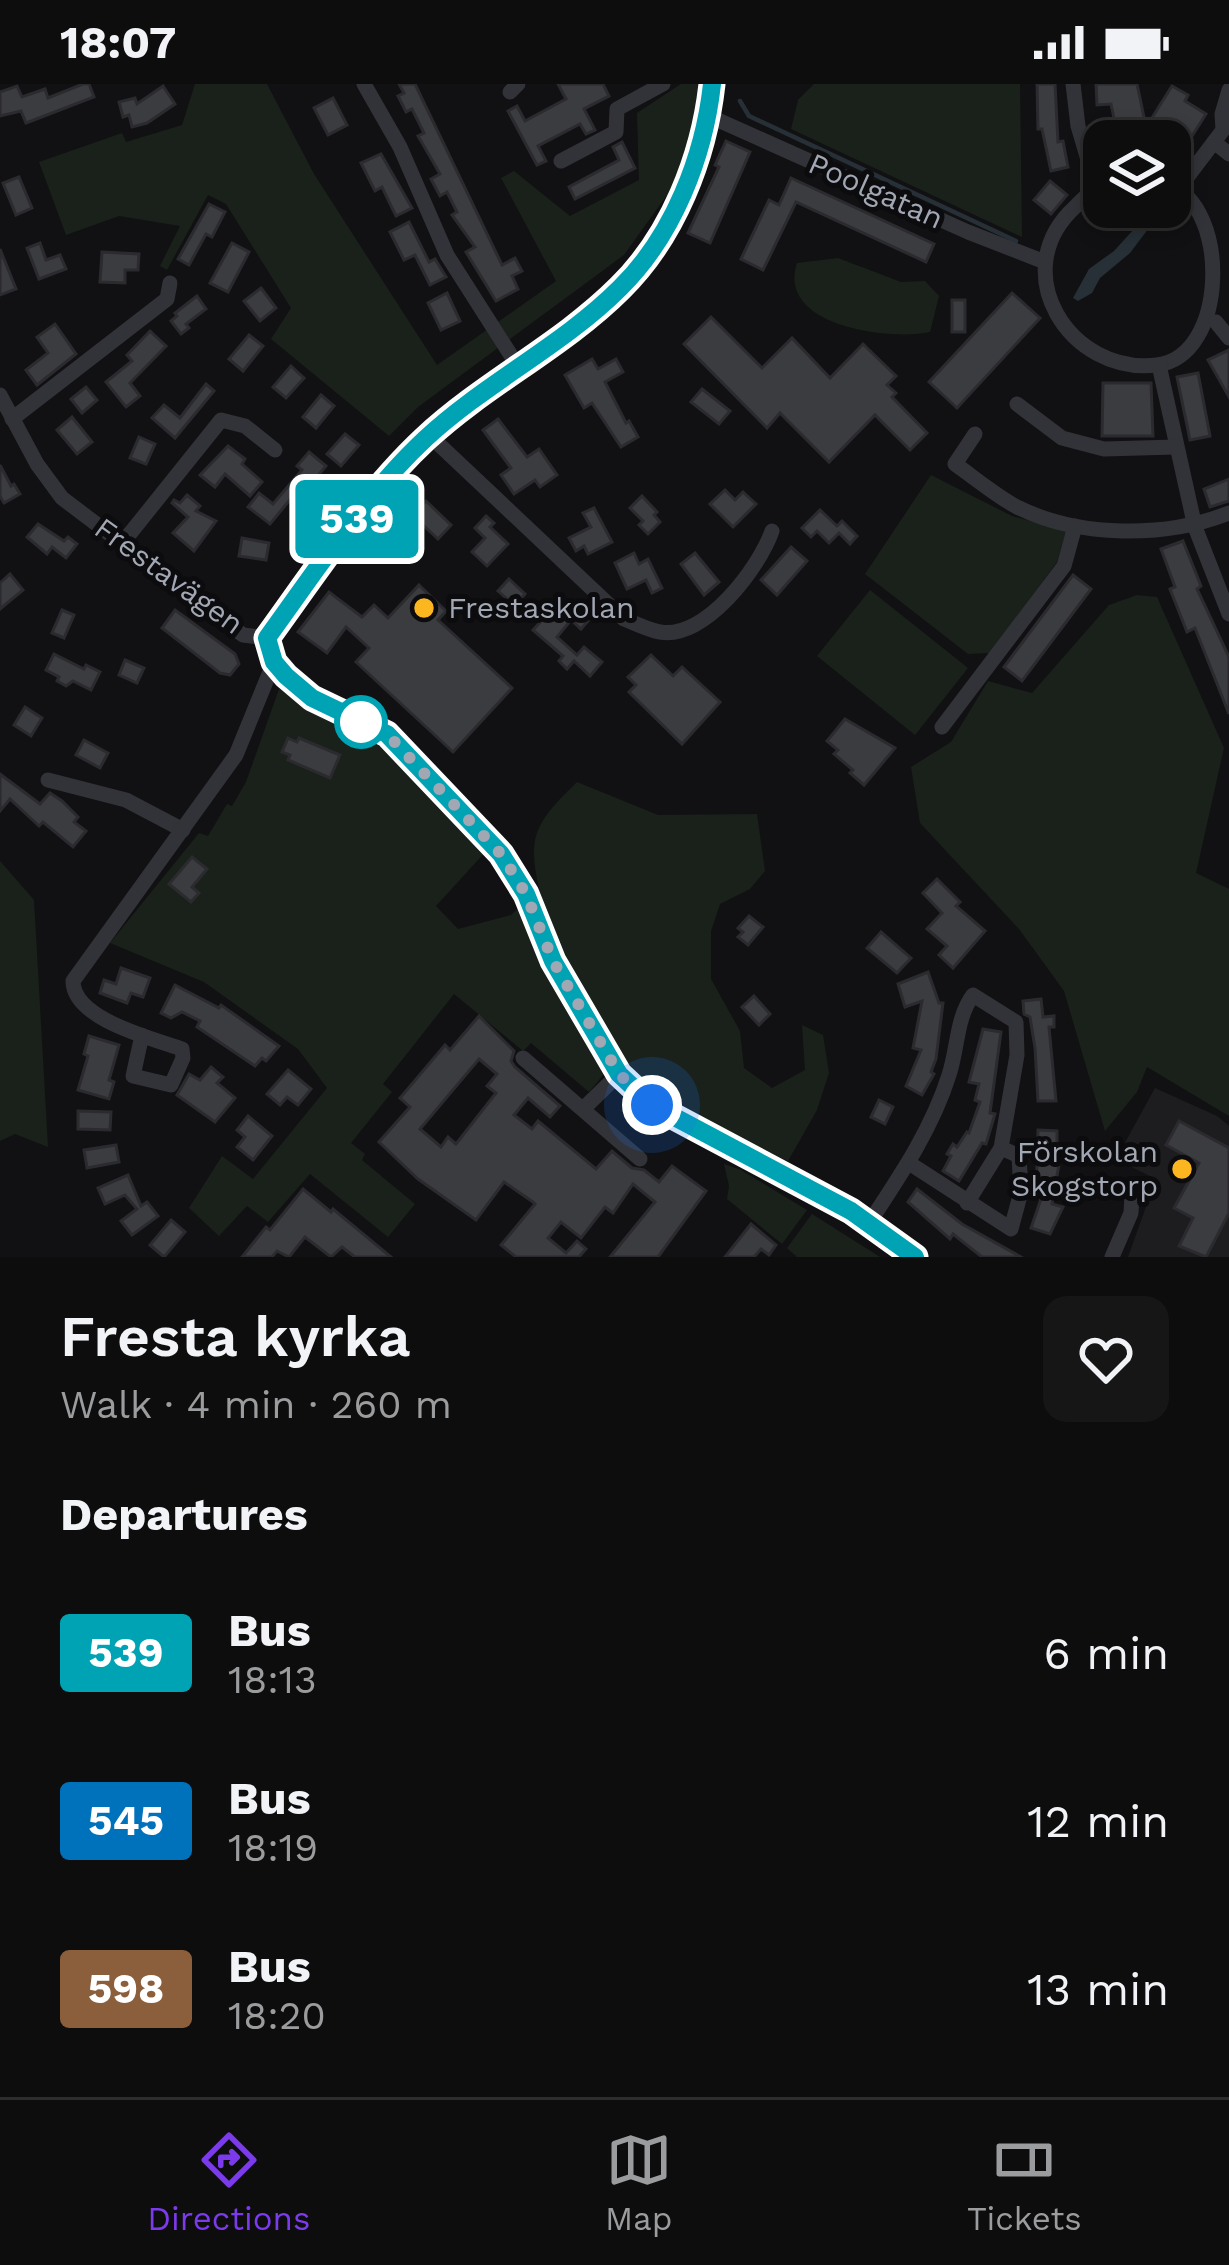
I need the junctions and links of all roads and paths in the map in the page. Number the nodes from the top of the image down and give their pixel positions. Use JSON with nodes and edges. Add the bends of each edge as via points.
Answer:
{"nodes":[{"id":1,"x":364,"y":84,"type":"edge"},
{"id":2,"x":663,"y":84,"type":"edge"},
{"id":3,"x":712,"y":84,"type":"edge"},
{"id":4,"x":1073,"y":84,"type":"edge"},
{"id":5,"x":1229,"y":90,"type":"edge"},
{"id":6,"x":709,"y":116,"type":"junction"},
{"id":7,"x":1219,"y":136,"type":"junction"},
{"id":8,"x":1083,"y":140,"type":"edge"},
{"id":9,"x":1229,"y":154,"type":"edge"},
{"id":10,"x":561,"y":161,"type":"dead end"},
{"id":11,"x":1191,"y":168,"type":"edge"},
{"id":12,"x":1191,"y":197,"type":"edge"},
{"id":13,"x":1083,"y":201,"type":"edge"},
{"id":14,"x":1045,"y":262,"type":"junction"},
{"id":15,"x":170,"y":283,"type":"dead end"},
{"id":16,"x":1216,"y":322,"type":"junction"},
{"id":17,"x":1229,"y":338,"type":"edge"},
{"id":18,"x":1159,"y":365,"type":"junction"},
{"id":19,"x":519,"y":368,"type":"junction"},
{"id":20,"x":1017,"y":404,"type":"dead end"},
{"id":21,"x":5,"y":409,"type":"edge"},
{"id":22,"x":975,"y":434,"type":"dead end"},
{"id":23,"x":429,"y":435,"type":"junction"},
{"id":24,"x":1176,"y":447,"type":"junction"},
{"id":25,"x":275,"y":450,"type":"dead end"},
{"id":26,"x":1229,"y":513,"type":"edge"},
{"id":27,"x":1075,"y":526,"type":"junction"},
{"id":28,"x":1195,"y":526,"type":"junction"},
{"id":29,"x":772,"y":531,"type":"dead end"},
{"id":30,"x":124,"y":541,"type":"junction"},
{"id":31,"x":1229,"y":614,"type":"edge"},
{"id":32,"x":267,"y":638,"type":"junction"},
{"id":33,"x":274,"y":662,"type":"junction"},
{"id":34,"x":942,"y":727,"type":"dead end"},
{"id":35,"x":48,"y":780,"type":"dead end"},
{"id":36,"x":183,"y":830,"type":"junction"},
{"id":37,"x":142,"y":1035,"type":"dead end"},
{"id":38,"x":523,"y":1058,"type":"dead end"},
{"id":39,"x":619,"y":1074,"type":"junction"},
{"id":40,"x":583,"y":1109,"type":"junction"},
{"id":41,"x":1001,"y":1148,"type":"junction"},
{"id":42,"x":640,"y":1159,"type":"dead end"},
{"id":43,"x":909,"y":1163,"type":"junction"},
{"id":44,"x":1132,"y":1195,"type":"dead end"},
{"id":45,"x":967,"y":1203,"type":"junction"},
{"id":46,"x":868,"y":1223,"type":"junction"},
{"id":47,"x":915,"y":1257,"type":"edge"},
{"id":48,"x":1112,"y":1257,"type":"edge"}],
"edges":[{"from":1,"to":19,"type":"street","via":[[447,255]]},
{"from":2,"to":10,"type":"street","via":[[617,109],[616,132]]},
{"from":3,"to":6,"type":"street"},
{"from":4,"to":8,"type":"street"},
{"from":5,"to":7,"type":"street"},
{"from":6,"to":14,"type":"street","name":"Poolgatan"},
{"from":6,"to":19,"type":"street","via":[[668,224],[637,266]]},
{"from":7,"to":9,"type":"street"},
{"from":7,"to":11,"type":"street"},
{"from":12,"to":16,"type":"street","via":[[1222,242],[1226,281]]},
{"from":13,"to":14,"type":"street","via":[[1052,237]]},
{"from":14,"to":18,"type":"street","via":[[1060,322],[1088,350],[1112,363]]},
{"from":15,"to":21,"type":"street","via":[[167,299]]},
{"from":16,"to":17,"type":"street"},
{"from":16,"to":18,"type":"street","via":[[1201,344]]},
{"from":18,"to":24,"type":"street"},
{"from":19,"to":23,"type":"street"},
{"from":20,"to":24,"type":"street","via":[[1062,438],[1104,449]]},
{"from":21,"to":30,"type":"street","name":"Frestavägen","via":[[62,498]]},
{"from":22,"to":27,"type":"street","via":[[955,464],[1018,507]]},
{"from":23,"to":29,"type":"street","via":[[624,619],[664,633],[709,619]]},
{"from":23,"to":32,"type":"street"},
{"from":24,"to":28,"type":"street"},
{"from":25,"to":30,"type":"street","via":[[245,426],[221,420]]},
{"from":26,"to":28,"type":"street"},
{"from":27,"to":28,"type":"street"},
{"from":27,"to":34,"type":"street","via":[[1064,566]]},
{"from":28,"to":31,"type":"street"},
{"from":30,"to":32,"type":"street","name":"Frestavägen","via":[[243,635]]},
{"from":32,"to":33,"type":"street","name":"Frestavägen"},
{"from":33,"to":36,"type":"street","via":[[236,755]]},
{"from":33,"to":39,"type":"street","via":[[312,698],[387,734],[501,854]]},
{"from":35,"to":36,"type":"street","via":[[126,800]]},
{"from":36,"to":37,"type":"street","via":[[73,981],[81,1005]]},
{"from":38,"to":40,"type":"street"},
{"from":39,"to":40,"type":"street"},
{"from":39,"to":46,"type":"street","via":[[652,1105]]},
{"from":40,"to":42,"type":"street"},
{"from":41,"to":43,"type":"street","via":[[1016,1022],[973,994],[950,1073]]},
{"from":41,"to":45,"type":"street"},
{"from":41,"to":45,"type":"street","via":[[1018,1156],[1022,1192],[1011,1229]]},
{"from":43,"to":45,"type":"street"},
{"from":43,"to":46,"type":"street"},
{"from":44,"to":48,"type":"street"},
{"from":46,"to":47,"type":"street"}]}
